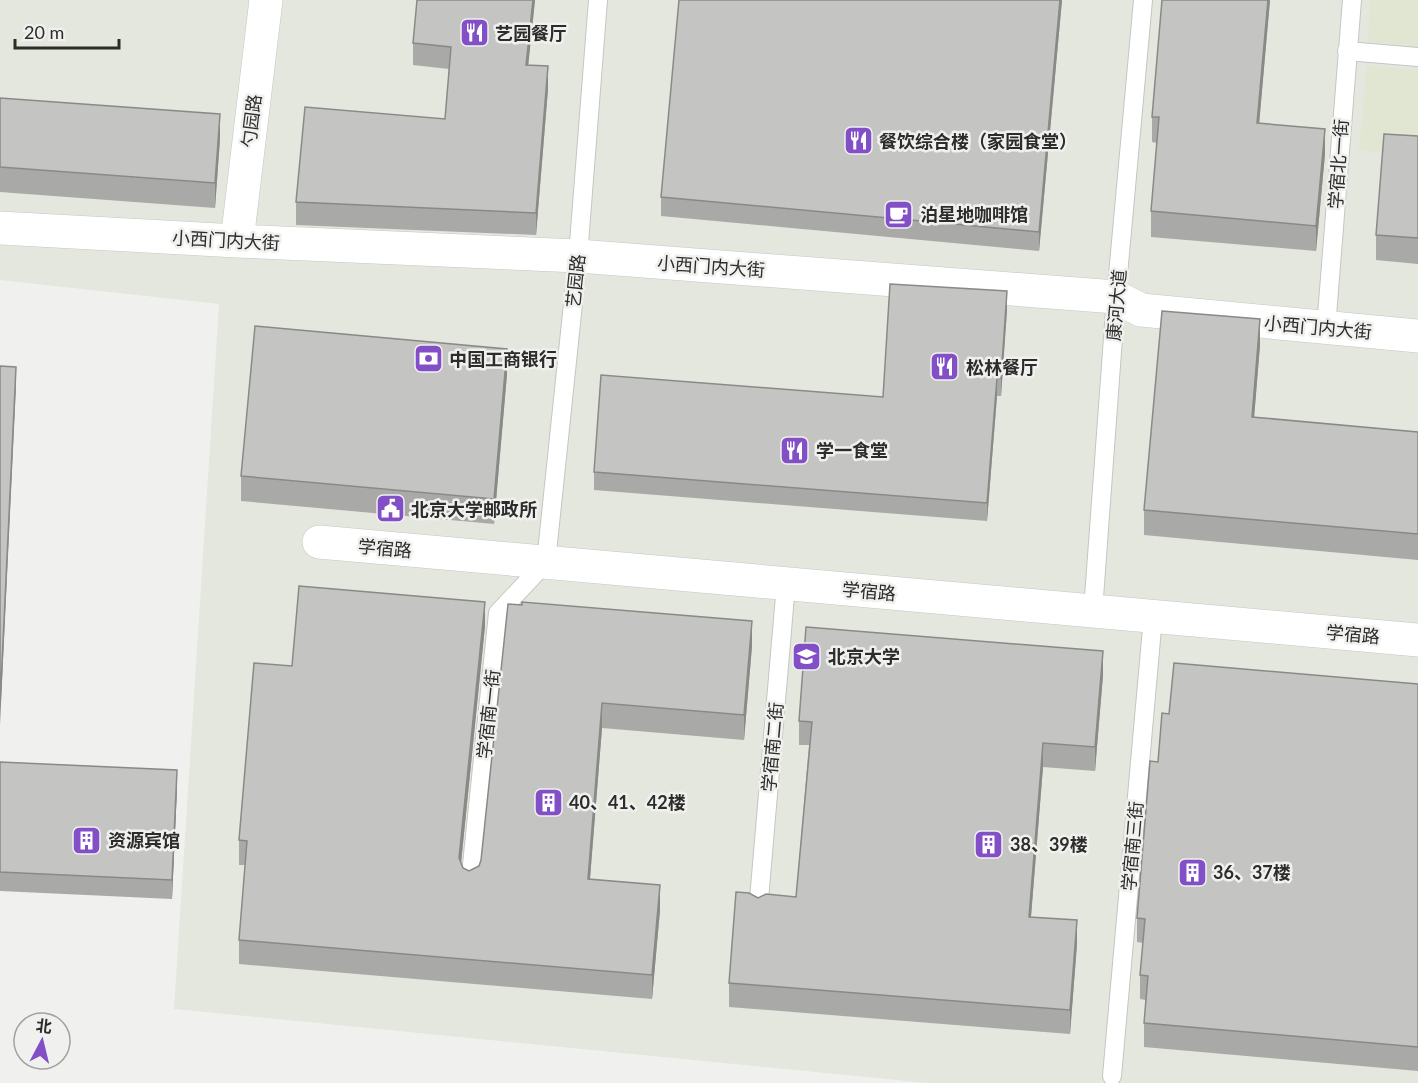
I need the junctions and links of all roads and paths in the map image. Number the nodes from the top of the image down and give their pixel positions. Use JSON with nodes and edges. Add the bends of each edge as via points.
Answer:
{"nodes":[{"id":1,"x":266,"y":0,"type":"edge"},
{"id":2,"x":598,"y":0,"type":"edge"},
{"id":3,"x":1143,"y":0,"type":"edge"},
{"id":4,"x":1352,"y":0,"type":"edge"},
{"id":5,"x":1347,"y":51,"type":"junction"},
{"id":6,"x":1418,"y":57,"type":"edge"},
{"id":7,"x":0,"y":228,"type":"edge"},
{"id":8,"x":237,"y":241,"type":"junction"},
{"id":9,"x":578,"y":256,"type":"junction"},
{"id":10,"x":1116,"y":297,"type":"junction"},
{"id":11,"x":1326,"y":328,"type":"junction"},
{"id":12,"x":1418,"y":336,"type":"edge"},
{"id":13,"x":319,"y":542,"type":"dead end"},
{"id":14,"x":546,"y":562,"type":"junction"},
{"id":15,"x":786,"y":584,"type":"junction"},
{"id":16,"x":1093,"y":611,"type":"junction"},
{"id":17,"x":1153,"y":616,"type":"junction"},
{"id":18,"x":1418,"y":640,"type":"edge"},
{"id":19,"x":470,"y":885,"type":"edge"},
{"id":20,"x":758,"y":911,"type":"edge"},
{"id":21,"x":1113,"y":1076,"type":"dead end"}],
"edges":[{"from":1,"to":8,"type":"street","name":"勺园路"},
{"from":2,"to":9,"type":"lane","name":"艺园路"},
{"from":3,"to":10,"type":"lane","name":"康河大道"},
{"from":4,"to":5,"type":"lane","name":"学宿北一街"},
{"from":5,"to":6,"type":"lane"},
{"from":5,"to":11,"type":"lane","name":"学宿北一街"},
{"from":7,"to":8,"type":"street","name":"小西门内大街"},
{"from":8,"to":9,"type":"street","name":"小西门内大街"},
{"from":9,"to":10,"type":"street","name":"小西门内大街"},
{"from":9,"to":14,"type":"lane","name":"艺园路"},
{"from":10,"to":11,"type":"street","name":"小西门内大街","via":[[1141,310]]},
{"from":10,"to":16,"type":"lane","name":"康河大道"},
{"from":11,"to":12,"type":"street","name":"小西门内大街"},
{"from":13,"to":14,"type":"street","name":"学宿路"},
{"from":14,"to":15,"type":"street","name":"学宿路"},
{"from":14,"to":19,"type":"lane","name":"学宿南一街","via":[[498,613]]},
{"from":15,"to":16,"type":"street","name":"学宿路"},
{"from":15,"to":20,"type":"lane","name":"学宿南二街"},
{"from":16,"to":17,"type":"street","name":"学宿路"},
{"from":17,"to":18,"type":"street","name":"学宿路"},
{"from":17,"to":21,"type":"lane","name":"学宿南三街"}]}
